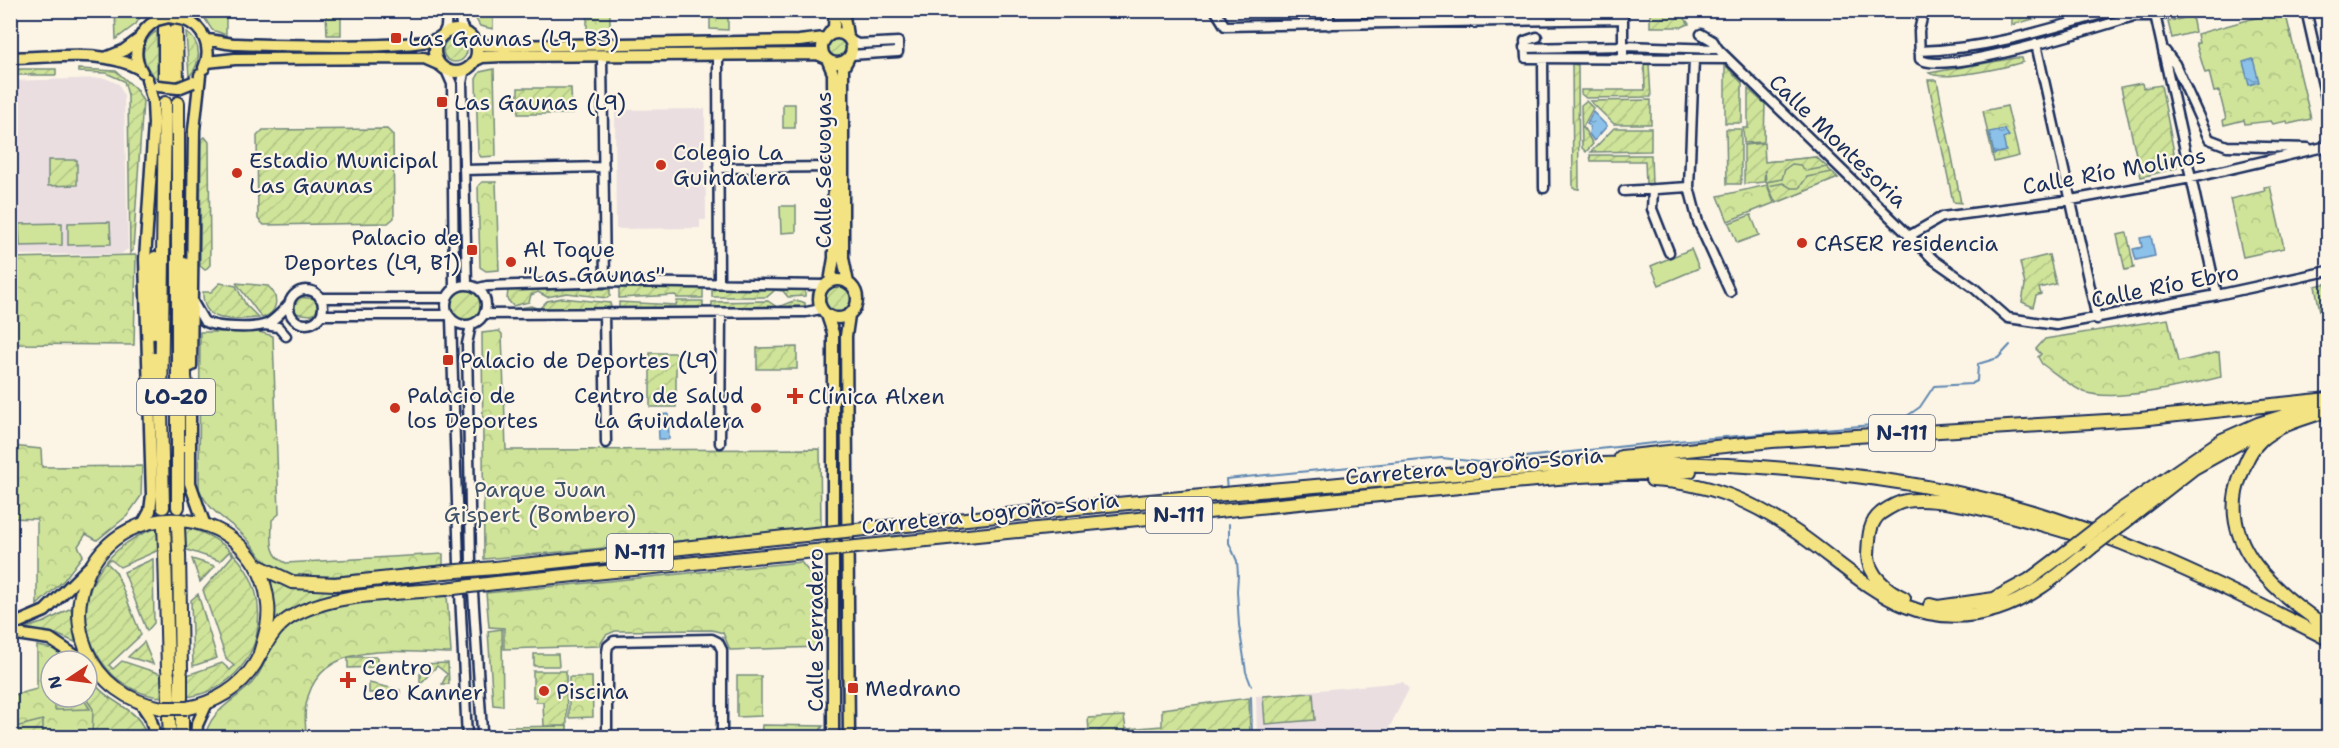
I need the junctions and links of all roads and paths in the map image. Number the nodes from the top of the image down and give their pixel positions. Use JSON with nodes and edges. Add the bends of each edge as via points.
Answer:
{"nodes":[{"id":1,"x":149,"y":10,"type":"edge"},
{"id":2,"x":447,"y":10,"type":"edge"},
{"id":3,"x":459,"y":10,"type":"edge"},
{"id":4,"x":835,"y":10,"type":"edge"},
{"id":5,"x":843,"y":10,"type":"edge"},
{"id":6,"x":1215,"y":10,"type":"edge"},
{"id":7,"x":1329,"y":10,"type":"edge"},
{"id":8,"x":1474,"y":10,"type":"edge"},
{"id":9,"x":1924,"y":10,"type":"edge"},
{"id":10,"x":2115,"y":10,"type":"edge"},
{"id":11,"x":2182,"y":10,"type":"edge"},
{"id":12,"x":2306,"y":10,"type":"edge"},
{"id":13,"x":2155,"y":14,"type":"edge"},
{"id":14,"x":188,"y":15,"type":"edge"},
{"id":15,"x":1623,"y":15,"type":"edge"},
{"id":16,"x":1474,"y":23,"type":"junction"},
{"id":17,"x":1329,"y":25,"type":"junction"},
{"id":18,"x":161,"y":26,"type":"junction"},
{"id":19,"x":1701,"y":34,"type":"dead end"},
{"id":20,"x":469,"y":35,"type":"junction"},
{"id":21,"x":441,"y":36,"type":"junction"},
{"id":22,"x":826,"y":36,"type":"junction"},
{"id":23,"x":1537,"y":37,"type":"dead end"},
{"id":24,"x":848,"y":38,"type":"junction"},
{"id":25,"x":138,"y":39,"type":"junction"},
{"id":26,"x":205,"y":40,"type":"junction"},
{"id":27,"x":2036,"y":44,"type":"junction"},
{"id":28,"x":2162,"y":45,"type":"junction"},
{"id":29,"x":1623,"y":46,"type":"junction"},
{"id":30,"x":1524,"y":48,"type":"junction"},
{"id":31,"x":1718,"y":49,"type":"junction"},
{"id":32,"x":1920,"y":51,"type":"junction"},
{"id":33,"x":718,"y":55,"type":"junction"},
{"id":34,"x":107,"y":57,"type":"junction"},
{"id":35,"x":602,"y":57,"type":"junction"},
{"id":36,"x":849,"y":57,"type":"junction"},
{"id":37,"x":10,"y":58,"type":"edge"},
{"id":38,"x":1623,"y":58,"type":"junction"},
{"id":39,"x":826,"y":59,"type":"junction"},
{"id":40,"x":1543,"y":59,"type":"junction"},
{"id":41,"x":1694,"y":59,"type":"junction"},
{"id":42,"x":1728,"y":59,"type":"junction"},
{"id":43,"x":207,"y":62,"type":"junction"},
{"id":44,"x":471,"y":64,"type":"junction"},
{"id":45,"x":442,"y":66,"type":"junction"},
{"id":46,"x":140,"y":69,"type":"junction"},
{"id":47,"x":196,"y":78,"type":"junction"},
{"id":48,"x":147,"y":79,"type":"junction"},
{"id":49,"x":167,"y":84,"type":"junction"},
{"id":50,"x":175,"y":103,"type":"junction"},
{"id":51,"x":2328,"y":106,"type":"edge"},
{"id":52,"x":2328,"y":146,"type":"edge"},
{"id":53,"x":2318,"y":148,"type":"junction"},
{"id":54,"x":604,"y":167,"type":"junction"},
{"id":55,"x":835,"y":167,"type":"junction"},
{"id":56,"x":718,"y":168,"type":"junction"},
{"id":57,"x":464,"y":170,"type":"junction"},
{"id":58,"x":2191,"y":177,"type":"junction"},
{"id":59,"x":1689,"y":187,"type":"junction"},
{"id":60,"x":1544,"y":188,"type":"dead end"},
{"id":61,"x":1653,"y":190,"type":"junction"},
{"id":62,"x":1624,"y":191,"type":"dead end"},
{"id":63,"x":2071,"y":200,"type":"junction"},
{"id":64,"x":163,"y":209,"type":"junction"},
{"id":65,"x":1909,"y":236,"type":"junction"},
{"id":66,"x":1669,"y":252,"type":"dead end"},
{"id":67,"x":2328,"y":271,"type":"edge"},
{"id":68,"x":605,"y":282,"type":"junction"},
{"id":69,"x":719,"y":283,"type":"junction"},
{"id":70,"x":848,"y":283,"type":"junction"},
{"id":71,"x":466,"y":284,"type":"junction"},
{"id":72,"x":827,"y":284,"type":"junction"},
{"id":73,"x":454,"y":288,"type":"junction"},
{"id":74,"x":479,"y":288,"type":"junction"},
{"id":75,"x":190,"y":292,"type":"junction"},
{"id":76,"x":1730,"y":292,"type":"dead end"},
{"id":77,"x":2217,"y":295,"type":"junction"},
{"id":78,"x":320,"y":298,"type":"junction"},
{"id":79,"x":447,"y":298,"type":"junction"},
{"id":80,"x":289,"y":304,"type":"junction"},
{"id":81,"x":824,"y":312,"type":"junction"},
{"id":82,"x":604,"y":313,"type":"junction"},
{"id":83,"x":484,"y":314,"type":"junction"},
{"id":84,"x":721,"y":314,"type":"junction"},
{"id":85,"x":322,"y":315,"type":"junction"},
{"id":86,"x":849,"y":315,"type":"junction"},
{"id":87,"x":450,"y":316,"type":"junction"},
{"id":88,"x":2008,"y":318,"type":"joint"},
{"id":89,"x":2097,"y":319,"type":"junction"},
{"id":90,"x":295,"y":321,"type":"junction"},
{"id":91,"x":265,"y":325,"type":"junction"},
{"id":92,"x":471,"y":325,"type":"junction"},
{"id":93,"x":150,"y":388,"type":"junction"},
{"id":94,"x":2328,"y":401,"type":"edge"},
{"id":95,"x":2328,"y":409,"type":"edge"},
{"id":96,"x":190,"y":412,"type":"junction"},
{"id":97,"x":606,"y":443,"type":"dead end"},
{"id":98,"x":720,"y":443,"type":"dead end"},
{"id":99,"x":1478,"y":479,"type":"junction"},
{"id":100,"x":163,"y":507,"type":"dead end"},
{"id":101,"x":178,"y":507,"type":"dead end"},
{"id":102,"x":2122,"y":516,"type":"junction"},
{"id":103,"x":204,"y":523,"type":"junction"},
{"id":104,"x":143,"y":524,"type":"junction"},
{"id":105,"x":164,"y":526,"type":"dead end"},
{"id":106,"x":178,"y":526,"type":"dead end"},
{"id":107,"x":2150,"y":554,"type":"junction"},
{"id":108,"x":96,"y":560,"type":"junction"},
{"id":109,"x":471,"y":562,"type":"dead end"},
{"id":110,"x":459,"y":563,"type":"dead end"},
{"id":111,"x":255,"y":564,"type":"junction"},
{"id":112,"x":473,"y":592,"type":"dead end"},
{"id":113,"x":460,"y":593,"type":"dead end"},
{"id":114,"x":10,"y":626,"type":"edge"},
{"id":115,"x":2328,"y":627,"type":"edge"},
{"id":116,"x":10,"y":633,"type":"edge"},
{"id":117,"x":2328,"y":639,"type":"edge"},
{"id":118,"x":65,"y":649,"type":"edge"},
{"id":119,"x":261,"y":653,"type":"junction"},
{"id":120,"x":99,"y":674,"type":"edge"},
{"id":121,"x":105,"y":679,"type":"junction"},
{"id":122,"x":140,"y":702,"type":"junction"},
{"id":123,"x":207,"y":703,"type":"junction"},
{"id":124,"x":175,"y":707,"type":"junction"},
{"id":125,"x":156,"y":738,"type":"edge"},
{"id":126,"x":170,"y":738,"type":"edge"},
{"id":127,"x":182,"y":738,"type":"edge"},
{"id":128,"x":196,"y":738,"type":"edge"},
{"id":129,"x":467,"y":738,"type":"edge"},
{"id":130,"x":485,"y":738,"type":"edge"},
{"id":131,"x":608,"y":738,"type":"edge"},
{"id":132,"x":722,"y":738,"type":"edge"},
{"id":133,"x":835,"y":738,"type":"edge"},
{"id":134,"x":848,"y":738,"type":"edge"}],
"edges":[{"from":1,"to":18,"type":"main road"},
{"from":2,"to":21,"type":"street"},
{"from":3,"to":20,"type":"street","via":[[461,25]]},
{"from":4,"to":22,"type":"main road","via":[[834,27]]},
{"from":5,"to":24,"type":"main road"},
{"from":6,"to":17,"type":"street","via":[[1226,26]]},
{"from":7,"to":17,"type":"street"},
{"from":8,"to":16,"type":"street"},
{"from":9,"to":32,"type":"street"},
{"from":10,"to":32,"type":"street","via":[[1995,44]]},
{"from":11,"to":13,"type":"street"},
{"from":12,"to":51,"type":"street"},
{"from":13,"to":27,"type":"street","via":[[2134,16]]},
{"from":13,"to":28,"type":"street"},
{"from":14,"to":18,"type":"main road","bridge":true,"via":[[169,17]]},
{"from":14,"to":26,"type":"main road"},
{"from":15,"to":16,"type":"street"},
{"from":15,"to":29,"type":"street"},
{"from":16,"to":17,"type":"street"},
{"from":18,"to":25,"type":"main road"},
{"from":18,"to":49,"type":"highway"},
{"from":19,"to":31,"type":"street","name":"Calle Montesoria"},
{"from":20,"to":21,"type":"main road","via":[[454,30]]},
{"from":20,"to":22,"type":"main road","via":[[480,45],[494,46],[807,41]]},
{"from":20,"to":44,"type":"main road","via":[[477,48]]},
{"from":21,"to":26,"type":"main road","via":[[428,42],[358,44],[234,44]]},
{"from":21,"to":45,"type":"main road","via":[[435,54]]},
{"from":22,"to":24,"type":"main road","via":[[837,32]]},
{"from":22,"to":39,"type":"main road","via":[[821,47]]},
{"from":23,"to":30,"type":"street","via":[[1528,38]]},
{"from":24,"to":36,"type":"main road"},
{"from":24,"to":36,"type":"street","via":[[858,44],[898,42],[898,52]]},
{"from":25,"to":34,"type":"main road"},
{"from":25,"to":46,"type":"main road"},
{"from":26,"to":43,"type":"main road"},
{"from":27,"to":32,"type":"street","via":[[1950,62],[1924,62]]},
{"from":27,"to":63,"type":"street"},
{"from":28,"to":53,"type":"street","via":[[2175,64],[2209,139],[2227,146]]},
{"from":28,"to":58,"type":"street"},
{"from":29,"to":30,"type":"street"},
{"from":29,"to":31,"type":"street"},
{"from":29,"to":38,"type":"street"},
{"from":30,"to":40,"type":"street","via":[[1526,58]]},
{"from":31,"to":42,"type":"street","name":"Calle Montesoria"},
{"from":33,"to":35,"type":"main road"},
{"from":33,"to":39,"type":"main road","via":[[817,54]]},
{"from":33,"to":56,"type":"street"},
{"from":34,"to":37,"type":"main road"},
{"from":34,"to":46,"type":"main road"},
{"from":35,"to":44,"type":"main road","via":[[482,57]]},
{"from":35,"to":54,"type":"street"},
{"from":36,"to":39,"type":"main road","via":[[838,63]]},
{"from":36,"to":70,"type":"main road","name":"Calle Secuoyas","via":[[843,69],[843,258]]},
{"from":38,"to":40,"type":"street"},
{"from":38,"to":41,"type":"street"},
{"from":39,"to":55,"type":"main road","name":"Calle Secuoyas","via":[[834,72]]},
{"from":40,"to":60,"type":"street"},
{"from":41,"to":42,"type":"street"},
{"from":41,"to":59,"type":"street"},
{"from":42,"to":65,"type":"street","name":"Calle Montesoria"},
{"from":43,"to":45,"type":"main road","via":[[424,58]]},
{"from":43,"to":47,"type":"main road"},
{"from":44,"to":45,"type":"main road","via":[[457,72]]},
{"from":44,"to":57,"type":"street","via":[[462,83]]},
{"from":45,"to":73,"type":"street","via":[[452,84]]},
{"from":46,"to":48,"type":"main road"},
{"from":47,"to":49,"type":"main road","bridge":true,"via":[[178,88]]},
{"from":47,"to":75,"type":"main road"},
{"from":48,"to":49,"type":"main road"},
{"from":48,"to":93,"type":"main road","via":[[154,124],[145,250]]},
{"from":50,"to":64,"type":"highway","number":"LO-20"},
{"from":50,"to":96,"type":"highway","via":[[185,377]]},
{"from":50,"to":101,"type":"highway","number":"LO-20"},
{"from":52,"to":53,"type":"street","name":"Calle Río Molinos"},
{"from":53,"to":58,"type":"street","name":"Calle Río Molinos"},
{"from":54,"to":57,"type":"street"},
{"from":54,"to":68,"type":"street"},
{"from":55,"to":56,"type":"street"},
{"from":55,"to":72,"type":"main road","name":"Calle Secuoyas","via":[[834,258]]},
{"from":56,"to":69,"type":"street"},
{"from":57,"to":71,"type":"street"},
{"from":58,"to":63,"type":"street","name":"Calle Río Molinos"},
{"from":58,"to":77,"type":"street"},
{"from":59,"to":61,"type":"street"},
{"from":59,"to":76,"type":"street","via":[[1698,222]]},
{"from":61,"to":62,"type":"street"},
{"from":61,"to":66,"type":"street","via":[[1652,209]]},
{"from":63,"to":65,"type":"street","name":"Calle Río Molinos","via":[[1942,217]]},
{"from":63,"to":89,"type":"street"},
{"from":64,"to":93,"type":"highway","via":[[154,265],[154,366]]},
{"from":64,"to":100,"type":"highway","number":"LO-20"},
{"from":65,"to":88,"type":"street","name":"Calle Montesoria"},
{"from":67,"to":77,"type":"street","name":"Calle Río Ebro"},
{"from":68,"to":69,"type":"street"},
{"from":68,"to":74,"type":"street"},
{"from":69,"to":72,"type":"street"},
{"from":70,"to":72,"type":"main road"},
{"from":70,"to":86,"type":"main road","via":[[857,297]]},
{"from":71,"to":73,"type":"street"},
{"from":71,"to":74,"type":"street"},
{"from":72,"to":81,"type":"main road","via":[[819,297]]},
{"from":73,"to":79,"type":"street"},
{"from":74,"to":83,"type":"street","via":[[486,300]]},
{"from":75,"to":91,"type":"street","via":[[199,316],[208,324]]},
{"from":75,"to":96,"type":"main road"},
{"from":77,"to":89,"type":"street","name":"Calle Río Ebro"},
{"from":78,"to":79,"type":"street"},
{"from":78,"to":80,"type":"street","via":[[302,290]]},
{"from":78,"to":85,"type":"street"},
{"from":79,"to":87,"type":"street"},
{"from":80,"to":90,"type":"street"},
{"from":80,"to":91,"type":"street"},
{"from":81,"to":84,"type":"street"},
{"from":81,"to":86,"type":"main road","via":[[838,319]]},
{"from":81,"to":133,"type":"main road","name":"Calle Serradero","via":[[833,333]]},
{"from":82,"to":83,"type":"street"},
{"from":82,"to":84,"type":"street"},
{"from":82,"to":97,"type":"street"},
{"from":83,"to":92,"type":"street"},
{"from":84,"to":98,"type":"street"},
{"from":85,"to":87,"type":"street"},
{"from":85,"to":90,"type":"street","via":[[311,324]]},
{"from":86,"to":134,"type":"main road","name":"Calle Serradero"},
{"from":87,"to":92,"type":"street","via":[[460,324]]},
{"from":87,"to":110,"type":"street"},
{"from":88,"to":89,"type":"street","name":"Calle Río Ebro","via":[[2056,325]]},
{"from":90,"to":91,"type":"street","via":[[286,336],[278,327]]},
{"from":92,"to":109,"type":"street","via":[[467,344]]},
{"from":93,"to":104,"type":"main road","via":[[152,495]]},
{"from":94,"to":99,"type":"highway","number":"N-111","via":[[2140,419],[1772,441]]},
{"from":94,"to":102,"type":"highway","via":[[2222,440]]},
{"from":95,"to":102,"type":"highway","via":[[2290,418],[2225,451]]},
{"from":95,"to":115,"type":"highway","via":[[2263,438],[2248,455],[2236,487],[2235,514],[2237,534],[2246,551],[2272,583]]},
{"from":96,"to":103,"type":"main road","via":[[190,483]]},
{"from":99,"to":102,"type":"highway","number":"N-111","bridge":true,"via":[[1652,480],[1701,485],[1742,501],[1798,533],[1891,602],[1942,614],[1997,609],[2041,588],[2091,548]]},
{"from":99,"to":107,"type":"highway","name":"Carretera Logroño-Soria","number":"N-111","via":[[1754,467],[1829,473],[1977,497],[2057,519]]},
{"from":99,"to":111,"type":"highway","name":"Carretera Logroño-Soria","number":"N-111","bridge":true,"via":[[1304,486],[335,584],[292,582]]},
{"from":99,"to":119,"type":"highway","name":"Carretera Logroño-Soria","number":"N-111","bridge":true,"via":[[339,600],[293,616],[272,634]]},
{"from":102,"to":107,"type":"highway","bridge":true,"via":[[2074,546],[2029,580],[1994,598],[1938,607],[1912,601],[1892,593],[1876,577],[1868,560],[1869,531],[1880,513],[1906,501],[1944,502],[2017,518]]},
{"from":103,"to":104,"type":"highway","via":[[172,519]]},
{"from":103,"to":111,"type":"highway","via":[[231,538]]},
{"from":104,"to":108,"type":"highway","via":[[112,542]]},
{"from":105,"to":124,"type":"highway","via":[[168,672]]},
{"from":106,"to":124,"type":"highway","via":[[181,673]]},
{"from":107,"to":117,"type":"highway","name":"Carretera Logroño-Soria","number":"N-111","via":[[2220,584]]},
{"from":108,"to":114,"type":"main road","via":[[45,610]]},
{"from":108,"to":121,"type":"highway","via":[[80,600],[80,628],[89,656]]},
{"from":111,"to":119,"type":"highway","via":[[267,596],[267,629]]},
{"from":112,"to":130,"type":"street"},
{"from":113,"to":129,"type":"street"},
{"from":116,"to":118,"type":"main road","via":[[50,639]]},
{"from":119,"to":123,"type":"highway","via":[[239,683]]},
{"from":120,"to":121,"type":"main road"},
{"from":121,"to":122,"type":"highway"},
{"from":122,"to":124,"type":"highway"},
{"from":122,"to":125,"type":"main road","via":[[150,717]]},
{"from":123,"to":124,"type":"highway"},
{"from":123,"to":128,"type":"main road"},
{"from":124,"to":126,"type":"highway"},
{"from":124,"to":127,"type":"highway"},
{"from":131,"to":132,"type":"street","via":[[610,643],[712,639],[721,644],[722,650]]},
{"from":133,"to":134,"type":"main road"}]}
